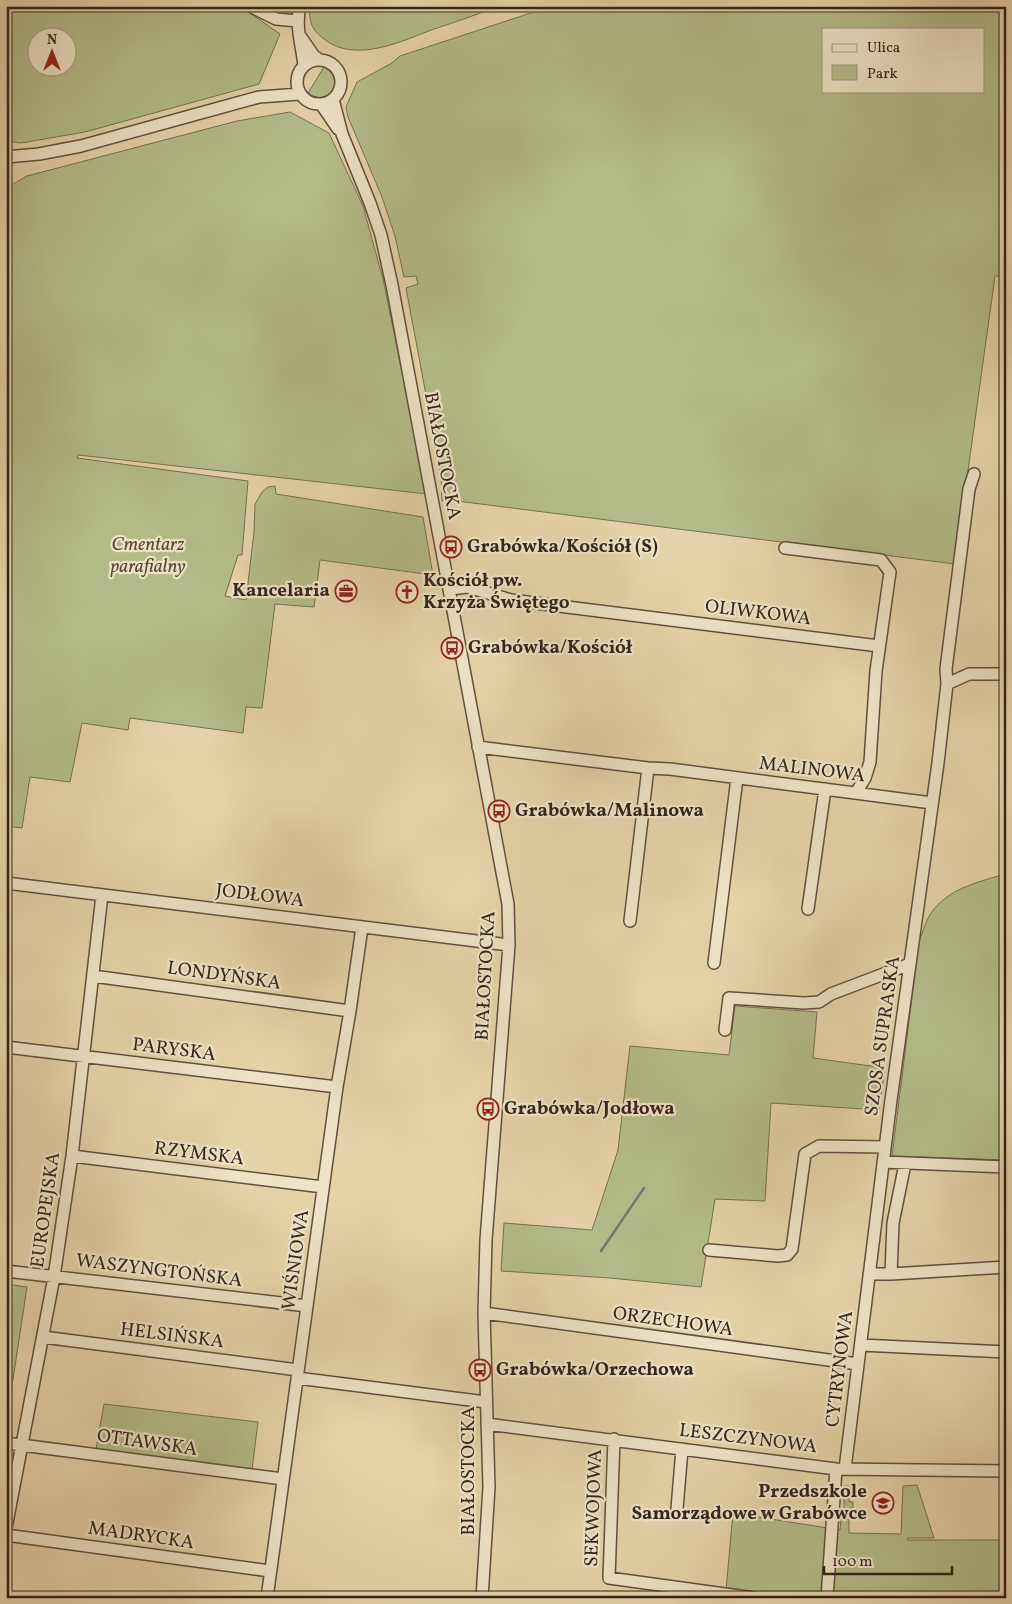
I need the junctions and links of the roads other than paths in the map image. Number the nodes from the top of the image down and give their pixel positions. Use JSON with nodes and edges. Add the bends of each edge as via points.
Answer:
{"nodes":[{"id":1,"x":250,"y":6,"type":"edge"},
{"id":2,"x":300,"y":6,"type":"edge"},
{"id":3,"x":298,"y":21,"type":"junction"},
{"id":4,"x":299,"y":34,"type":"junction"},
{"id":5,"x":320,"y":60,"type":"junction"},
{"id":6,"x":304,"y":66,"type":"junction"},
{"id":7,"x":297,"y":80,"type":"junction"},
{"id":8,"x":300,"y":94,"type":"junction"},
{"id":9,"x":267,"y":96,"type":"junction"},
{"id":10,"x":333,"y":99,"type":"junction"},
{"id":11,"x":321,"y":104,"type":"junction"},
{"id":12,"x":342,"y":134,"type":"junction"},
{"id":13,"x":6,"y":157,"type":"edge"},
{"id":14,"x":974,"y":474,"type":"dead end"},
{"id":15,"x":785,"y":548,"type":"dead end"},
{"id":16,"x":449,"y":589,"type":"junction"},
{"id":17,"x":879,"y":646,"type":"junction"},
{"id":18,"x":1006,"y":674,"type":"edge"},
{"id":19,"x":947,"y":684,"type":"junction"},
{"id":20,"x":478,"y":747,"type":"junction"},
{"id":21,"x":648,"y":768,"type":"junction"},
{"id":22,"x":737,"y":778,"type":"junction"},
{"id":23,"x":825,"y":789,"type":"junction"},
{"id":24,"x":856,"y":793,"type":"junction"},
{"id":25,"x":932,"y":802,"type":"junction"},
{"id":26,"x":6,"y":883,"type":"edge"},
{"id":27,"x":102,"y":895,"type":"junction"},
{"id":28,"x":808,"y":908,"type":"dead end"},
{"id":29,"x":630,"y":921,"type":"dead end"},
{"id":30,"x":362,"y":927,"type":"junction"},
{"id":31,"x":508,"y":946,"type":"junction"},
{"id":32,"x":714,"y":964,"type":"dead end"},
{"id":33,"x":910,"y":964,"type":"junction"},
{"id":34,"x":93,"y":976,"type":"junction"},
{"id":35,"x":350,"y":1011,"type":"junction"},
{"id":36,"x":724,"y":1030,"type":"dead end"},
{"id":37,"x":6,"y":1047,"type":"edge"},
{"id":38,"x":83,"y":1056,"type":"junction"},
{"id":39,"x":337,"y":1088,"type":"junction"},
{"id":40,"x":885,"y":1147,"type":"junction"},
{"id":41,"x":72,"y":1156,"type":"junction"},
{"id":42,"x":884,"y":1162,"type":"junction"},
{"id":43,"x":905,"y":1164,"type":"junction"},
{"id":44,"x":1006,"y":1167,"type":"edge"},
{"id":45,"x":323,"y":1187,"type":"junction"},
{"id":46,"x":708,"y":1250,"type":"dead end"},
{"id":47,"x":1006,"y":1267,"type":"edge"},
{"id":48,"x":6,"y":1271,"type":"edge"},
{"id":49,"x":869,"y":1274,"type":"junction"},
{"id":50,"x":891,"y":1274,"type":"junction"},
{"id":51,"x":54,"y":1277,"type":"junction"},
{"id":52,"x":307,"y":1306,"type":"junction"},
{"id":53,"x":484,"y":1314,"type":"junction"},
{"id":54,"x":43,"y":1337,"type":"junction"},
{"id":55,"x":861,"y":1345,"type":"junction"},
{"id":56,"x":1006,"y":1352,"type":"edge"},
{"id":57,"x":858,"y":1364,"type":"junction"},
{"id":58,"x":298,"y":1374,"type":"junction"},
{"id":59,"x":486,"y":1402,"type":"junction"},
{"id":60,"x":487,"y":1424,"type":"junction"},
{"id":61,"x":614,"y":1439,"type":"junction"},
{"id":62,"x":6,"y":1442,"type":"edge"},
{"id":63,"x":23,"y":1444,"type":"junction"},
{"id":64,"x":682,"y":1448,"type":"junction"},
{"id":65,"x":840,"y":1469,"type":"junction"},
{"id":66,"x":1006,"y":1470,"type":"edge"},
{"id":67,"x":283,"y":1478,"type":"junction"},
{"id":68,"x":677,"y":1509,"type":"dead end"},
{"id":69,"x":6,"y":1528,"type":"edge"},
{"id":70,"x":6,"y":1535,"type":"edge"},
{"id":71,"x":270,"y":1570,"type":"junction"},
{"id":72,"x":716,"y":1595,"type":"edge"},
{"id":73,"x":267,"y":1598,"type":"edge"},
{"id":74,"x":482,"y":1598,"type":"edge"},
{"id":75,"x":754,"y":1598,"type":"edge"},
{"id":76,"x":827,"y":1598,"type":"edge"}],
"edges":[{"from":1,"to":3,"type":"street","via":[[276,19]]},
{"from":2,"to":3,"type":"street"},
{"from":3,"to":4,"type":"street"},
{"from":4,"to":5,"type":"street"},
{"from":4,"to":6,"type":"street"},
{"from":5,"to":6,"type":"street"},
{"from":5,"to":10,"type":"street","via":[[332,64],[340,77],[340,88]]},
{"from":6,"to":7,"type":"street"},
{"from":7,"to":8,"type":"street"},
{"from":7,"to":9,"type":"street"},
{"from":8,"to":9,"type":"street"},
{"from":8,"to":11,"type":"street","via":[[309,102]]},
{"from":9,"to":13,"type":"street","via":[[81,146]]},
{"from":10,"to":11,"type":"street"},
{"from":10,"to":12,"type":"street","name":"BIAŁOSTOCKA"},
{"from":11,"to":12,"type":"street","name":"BIAŁOSTOCKA"},
{"from":12,"to":16,"type":"street","name":"BIAŁOSTOCKA","via":[[381,235]]},
{"from":14,"to":19,"type":"street","via":[[955,594]]},
{"from":15,"to":17,"type":"street","via":[[881,560],[890,572]]},
{"from":16,"to":17,"type":"street","name":"OLIWKOWA","via":[[468,587],[512,600]]},
{"from":16,"to":20,"type":"street","name":"BIAŁOSTOCKA"},
{"from":17,"to":24,"type":"street","via":[[870,762]]},
{"from":18,"to":19,"type":"street","via":[[969,674]]},
{"from":19,"to":25,"type":"street"},
{"from":20,"to":21,"type":"street","name":"MALINOWA"},
{"from":20,"to":31,"type":"street","name":"BIAŁOSTOCKA","via":[[508,904]]},
{"from":21,"to":22,"type":"street","name":"MALINOWA"},
{"from":21,"to":29,"type":"street"},
{"from":22,"to":23,"type":"street","name":"MALINOWA"},
{"from":22,"to":32,"type":"street"},
{"from":23,"to":24,"type":"street","name":"MALINOWA"},
{"from":23,"to":28,"type":"street"},
{"from":24,"to":25,"type":"street","name":"MALINOWA"},
{"from":25,"to":33,"type":"street","name":"SZOSA SUPRASKA"},
{"from":26,"to":27,"type":"street","name":"JODŁOWA"},
{"from":27,"to":30,"type":"street","name":"JODŁOWA"},
{"from":27,"to":34,"type":"street","name":"EUROPEJSKA"},
{"from":30,"to":31,"type":"street","name":"JODŁOWA"},
{"from":30,"to":35,"type":"street","name":"WIŚNIOWA"},
{"from":31,"to":53,"type":"street","name":"BIAŁOSTOCKA","via":[[489,1175]]},
{"from":33,"to":36,"type":"street","via":[[819,1002],[729,998]]},
{"from":33,"to":40,"type":"street","name":"SZOSA SUPRASKA"},
{"from":34,"to":35,"type":"street","name":"LONDYŃSKA"},
{"from":34,"to":38,"type":"street","name":"EUROPEJSKA"},
{"from":35,"to":39,"type":"street","name":"WIŚNIOWA"},
{"from":37,"to":38,"type":"street","name":"PARYSKA"},
{"from":38,"to":39,"type":"street","name":"PARYSKA"},
{"from":38,"to":41,"type":"street","name":"EUROPEJSKA"},
{"from":39,"to":45,"type":"street","name":"WIŚNIOWA"},
{"from":40,"to":42,"type":"street","name":"SZOSA SUPRASKA"},
{"from":40,"to":46,"type":"street","via":[[819,1146],[806,1154],[792,1248],[787,1255]]},
{"from":41,"to":45,"type":"street","name":"RZYMSKA"},
{"from":41,"to":51,"type":"street","name":"EUROPEJSKA"},
{"from":42,"to":43,"type":"street"},
{"from":42,"to":49,"type":"street","name":"SZOSA SUPRASKA"},
{"from":43,"to":44,"type":"street"},
{"from":43,"to":50,"type":"street","via":[[893,1223]]},
{"from":45,"to":52,"type":"street","name":"WIŚNIOWA"},
{"from":47,"to":50,"type":"street"},
{"from":48,"to":51,"type":"street","name":"WASZYNGTOŃSKA"},
{"from":49,"to":50,"type":"street"},
{"from":49,"to":55,"type":"street","name":"CYTRYNOWA"},
{"from":51,"to":52,"type":"street","name":"WASZYNGTOŃSKA"},
{"from":51,"to":54,"type":"street","name":"EUROPEJSKA"},
{"from":52,"to":58,"type":"street","name":"WIŚNIOWA"},
{"from":53,"to":57,"type":"street","name":"ORZECHOWA"},
{"from":53,"to":59,"type":"street","name":"BIAŁOSTOCKA"},
{"from":54,"to":58,"type":"street","name":"HELSIŃSKA"},
{"from":54,"to":63,"type":"street","name":"EUROPEJSKA"},
{"from":55,"to":56,"type":"street"},
{"from":55,"to":57,"type":"street","name":"CYTRYNOWA"},
{"from":57,"to":65,"type":"street","name":"CYTRYNOWA"},
{"from":58,"to":59,"type":"street","name":"HELSIŃSKA"},
{"from":58,"to":67,"type":"street","name":"WIŚNIOWA"},
{"from":59,"to":60,"type":"street","name":"BIAŁOSTOCKA"},
{"from":60,"to":61,"type":"street","name":"LESZCZYNOWA"},
{"from":60,"to":74,"type":"street","name":"BIAŁOSTOCKA","via":[[488,1518]]},
{"from":61,"to":64,"type":"street","name":"LESZCZYNOWA"},
{"from":61,"to":72,"type":"street","name":"SEKWOJOWA","via":[[609,1578]]},
{"from":62,"to":63,"type":"street","name":"OTTAWSKA"},
{"from":63,"to":67,"type":"street","name":"OTTAWSKA"},
{"from":63,"to":69,"type":"street","name":"EUROPEJSKA"},
{"from":64,"to":65,"type":"street","name":"LESZCZYNOWA"},
{"from":64,"to":68,"type":"street"},
{"from":65,"to":66,"type":"street","name":"LESZCZYNOWA"},
{"from":65,"to":76,"type":"street","name":"CYTRYNOWA"},
{"from":67,"to":71,"type":"street","name":"WIŚNIOWA"},
{"from":70,"to":71,"type":"street","name":"MADRYCKA"},
{"from":71,"to":73,"type":"street","name":"WIŚNIOWA"},
{"from":72,"to":75,"type":"street"}]}
